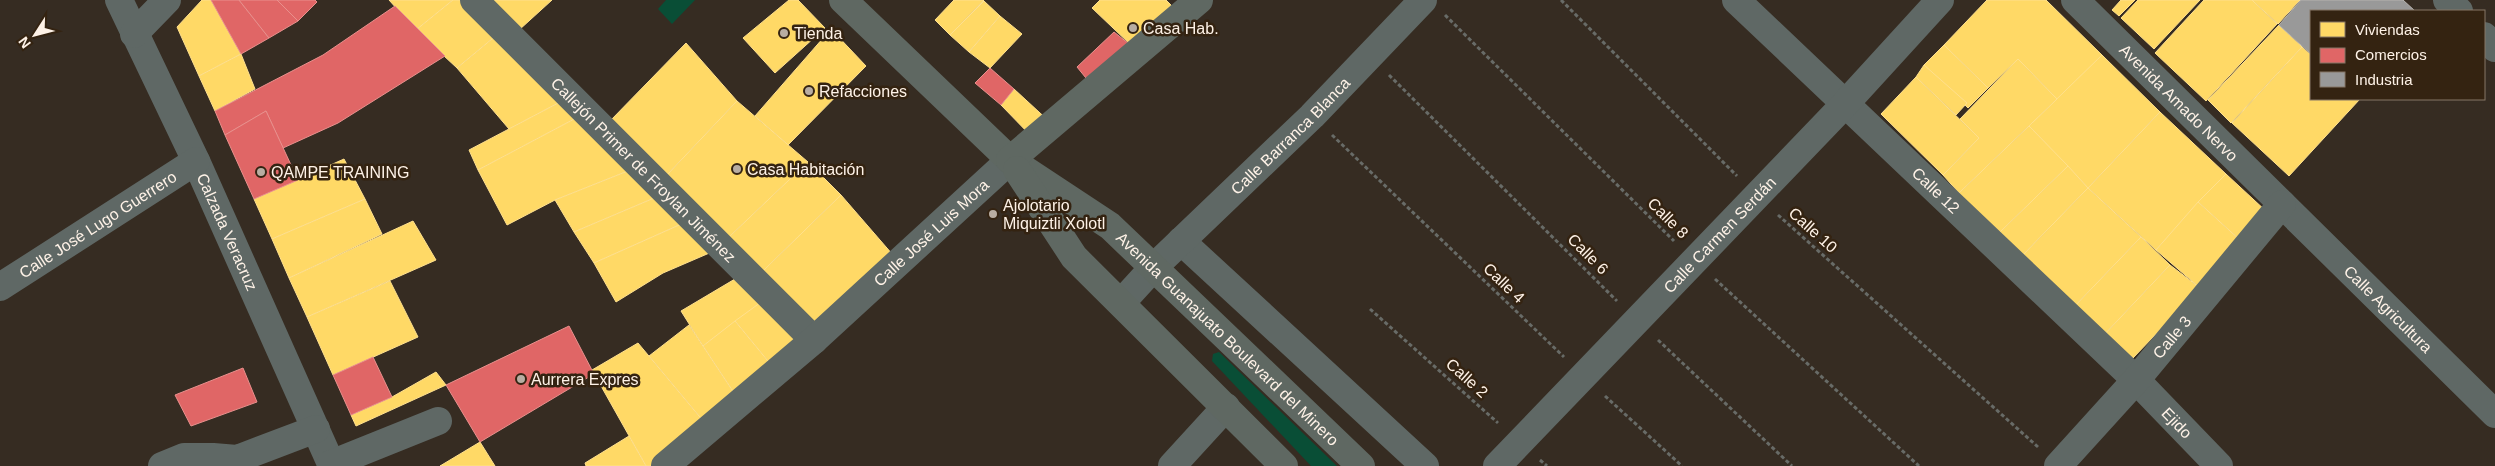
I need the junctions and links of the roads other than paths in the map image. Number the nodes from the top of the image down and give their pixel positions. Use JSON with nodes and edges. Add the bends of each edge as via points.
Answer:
{"nodes":[{"id":1,"x":118,"y":0,"type":"edge"},
{"id":2,"x":167,"y":0,"type":"edge"},
{"id":3,"x":474,"y":0,"type":"edge"},
{"id":4,"x":843,"y":0,"type":"edge"},
{"id":5,"x":1736,"y":0,"type":"edge"},
{"id":6,"x":1940,"y":0,"type":"edge"},
{"id":7,"x":2075,"y":0,"type":"edge"},
{"id":8,"x":1197,"y":1,"type":"edge"},
{"id":9,"x":1433,"y":7,"type":"edge"},
{"id":10,"x":134,"y":34,"type":"junction"},
{"id":11,"x":2485,"y":37,"type":"edge"},
{"id":12,"x":2495,"y":48,"type":"edge"},
{"id":13,"x":1845,"y":104,"type":"junction"},
{"id":14,"x":1010,"y":160,"type":"junction"},
{"id":15,"x":196,"y":161,"type":"junction"},
{"id":16,"x":2282,"y":204,"type":"junction"},
{"id":17,"x":1181,"y":241,"type":"junction"},
{"id":18,"x":1153,"y":268,"type":"junction"},
{"id":19,"x":0,"y":287,"type":"edge"},
{"id":20,"x":1121,"y":303,"type":"junction"},
{"id":21,"x":814,"y":340,"type":"junction"},
{"id":22,"x":2136,"y":380,"type":"junction"},
{"id":23,"x":1226,"y":407,"type":"junction"},
{"id":24,"x":2495,"y":414,"type":"edge"},
{"id":25,"x":438,"y":422,"type":"dead end"},
{"id":26,"x":316,"y":429,"type":"junction"},
{"id":27,"x":239,"y":463,"type":"edge"},
{"id":28,"x":331,"y":465,"type":"edge"},
{"id":29,"x":162,"y":466,"type":"edge"},
{"id":30,"x":665,"y":466,"type":"edge"},
{"id":31,"x":1172,"y":466,"type":"edge"},
{"id":32,"x":1284,"y":466,"type":"edge"},
{"id":33,"x":1362,"y":466,"type":"edge"},
{"id":34,"x":1425,"y":466,"type":"edge"},
{"id":35,"x":1497,"y":466,"type":"edge"},
{"id":36,"x":2058,"y":466,"type":"edge"},
{"id":37,"x":2219,"y":466,"type":"edge"}],
"edges":[{"from":1,"to":10,"type":"street","name":"Calzada Veracruz"},
{"from":2,"to":10,"type":"street"},
{"from":3,"to":21,"type":"street","name":"Callejón Primer de Froylan Jiménez"},
{"from":4,"to":14,"type":"main road"},
{"from":5,"to":13,"type":"street","name":"Calle 12"},
{"from":6,"to":13,"type":"street","name":"Calle Carmen Serdán"},
{"from":7,"to":16,"type":"street","name":"Avenida Amado Nervo"},
{"from":8,"to":14,"type":"main road","name":"Calle José Luis Mora"},
{"from":9,"to":17,"type":"street","name":"Calle Barranca Blanca","via":[[1370,55],[1312,116]]},
{"from":10,"to":15,"type":"street","name":"Calzada Veracruz"},
{"from":11,"to":12,"type":"street"},
{"from":13,"to":22,"type":"street","name":"Calle 12"},
{"from":13,"to":35,"type":"street","name":"Calle Carmen Serdán"},
{"from":14,"to":18,"type":"main road","name":"Avenida Guanajuato Boulevard del Minero","via":[[1110,226]]},
{"from":14,"to":20,"type":"main road","via":[[1074,257]]},
{"from":14,"to":21,"type":"street","name":"Calle José Luis Mora"},
{"from":15,"to":19,"type":"street","name":"Calle José Lugo Guerrero"},
{"from":15,"to":26,"type":"street","name":"Calzada Veracruz"},
{"from":16,"to":22,"type":"street","name":"Calle 3"},
{"from":16,"to":24,"type":"street","name":"Calle Agricultura"},
{"from":17,"to":18,"type":"street","name":"Calle Barranca Blanca"},
{"from":17,"to":34,"type":"street"},
{"from":18,"to":20,"type":"street","name":"Calle Barranca Blanca"},
{"from":18,"to":33,"type":"main road","name":"Avenida Guanajuato Boulevard del Minero"},
{"from":20,"to":23,"type":"main road"},
{"from":21,"to":30,"type":"street","name":"Calle José Luis Mora"},
{"from":22,"to":36,"type":"street","name":"Calle 3"},
{"from":22,"to":37,"type":"street","name":"Ejido"},
{"from":23,"to":31,"type":"street"},
{"from":23,"to":32,"type":"main road"},
{"from":25,"to":28,"type":"street"},
{"from":26,"to":27,"type":"street"},
{"from":26,"to":28,"type":"street","name":"Calzada Veracruz"},
{"from":27,"to":29,"type":"street","via":[[213,456],[184,458]]}]}
